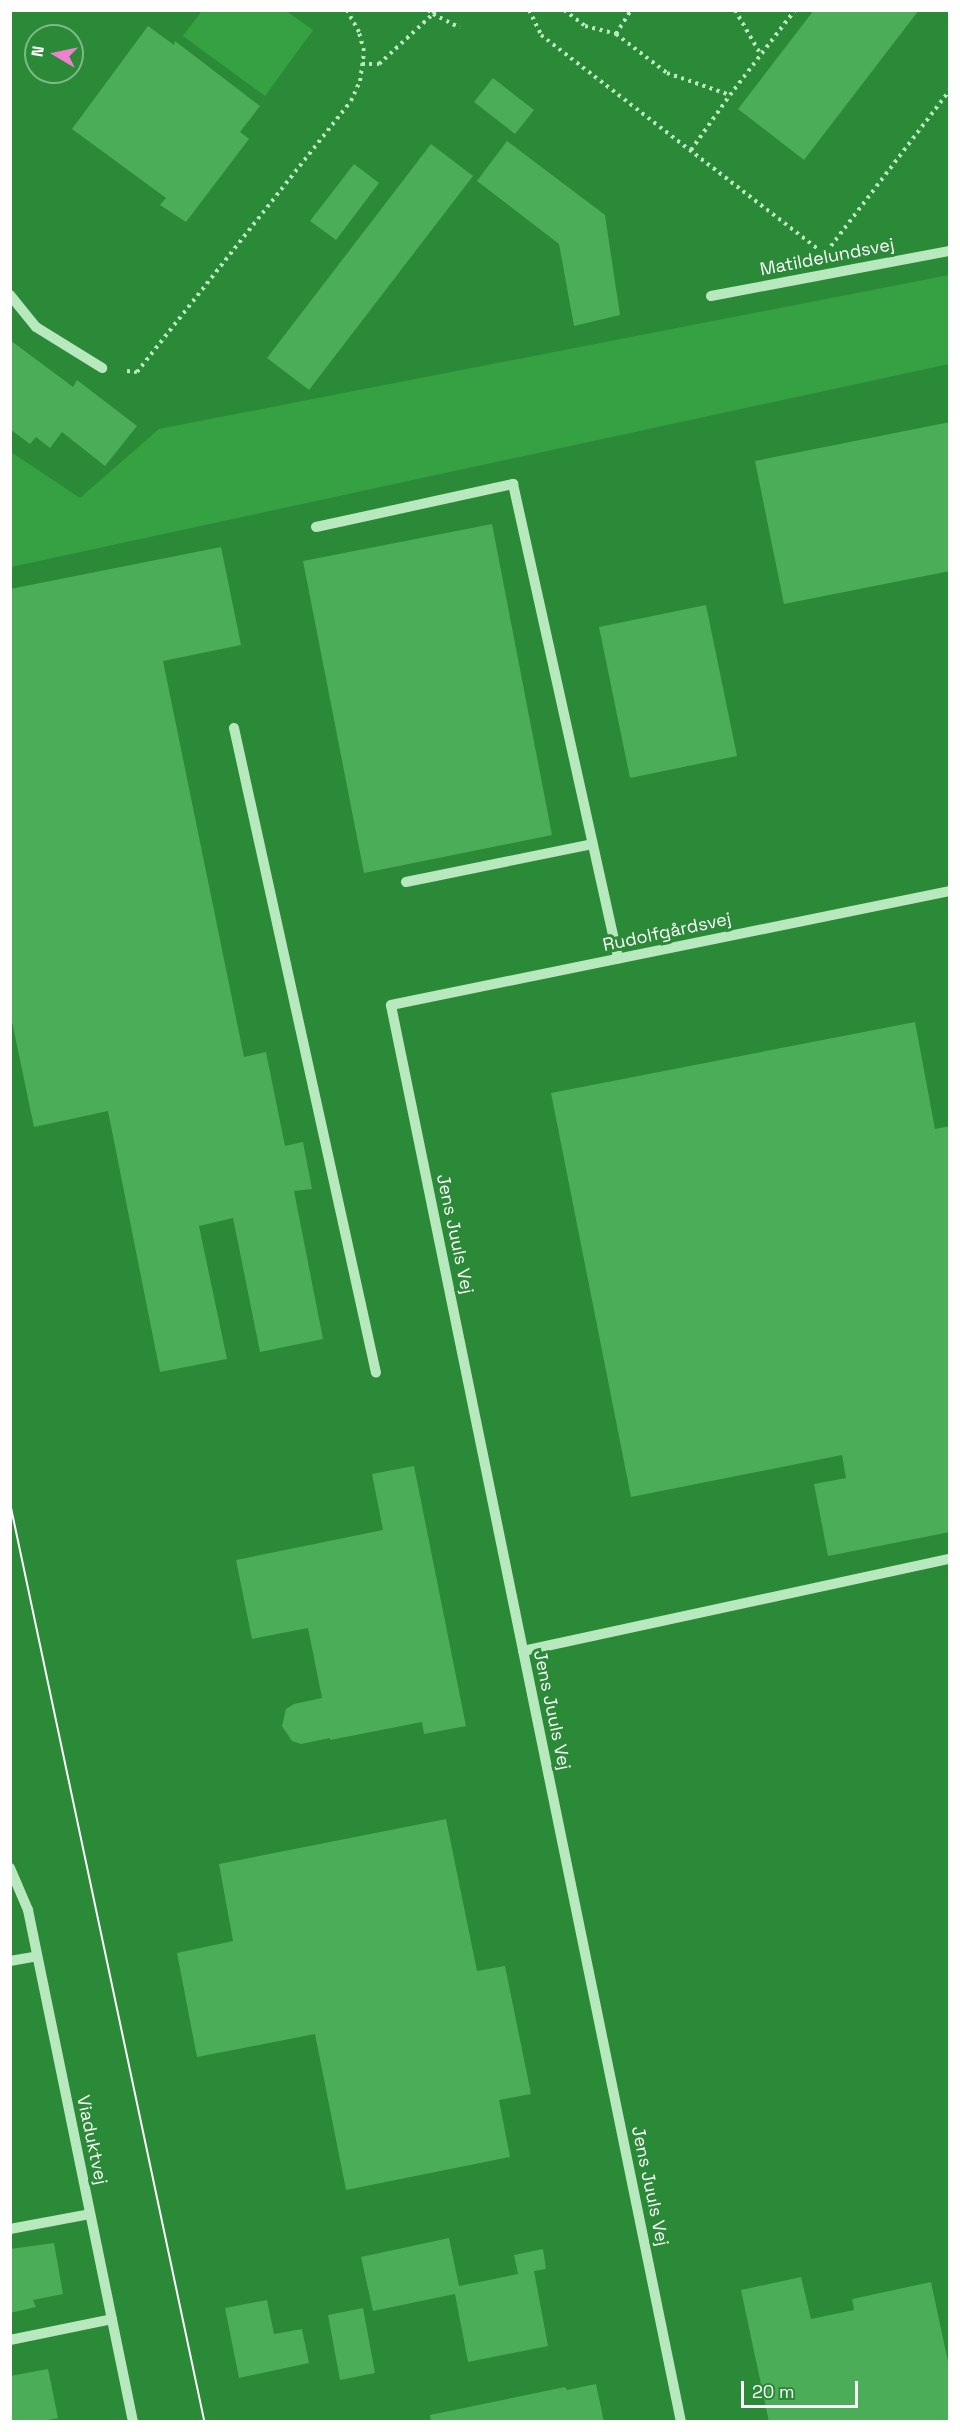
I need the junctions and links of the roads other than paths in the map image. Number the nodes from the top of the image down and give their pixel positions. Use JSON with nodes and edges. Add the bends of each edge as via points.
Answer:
{"nodes":[{"id":1,"x":950,"y":251,"type":"edge"},
{"id":2,"x":10,"y":295,"type":"edge"},
{"id":3,"x":711,"y":296,"type":"dead end"},
{"id":4,"x":102,"y":368,"type":"road end"},
{"id":5,"x":316,"y":527,"type":"dead end"},
{"id":6,"x":234,"y":728,"type":"dead end"},
{"id":7,"x":592,"y":844,"type":"junction"},
{"id":8,"x":406,"y":882,"type":"dead end"},
{"id":9,"x":950,"y":891,"type":"edge"},
{"id":10,"x":618,"y":959,"type":"junction"},
{"id":11,"x":391,"y":1005,"type":"joint"},
{"id":12,"x":376,"y":1372,"type":"dead end"},
{"id":13,"x":950,"y":1559,"type":"edge"},
{"id":14,"x":523,"y":1651,"type":"junction"},
{"id":15,"x":10,"y":1868,"type":"edge"},
{"id":16,"x":37,"y":1956,"type":"junction"},
{"id":17,"x":10,"y":1961,"type":"edge"},
{"id":18,"x":90,"y":2214,"type":"junction"},
{"id":19,"x":10,"y":2229,"type":"edge"},
{"id":20,"x":112,"y":2319,"type":"junction"},
{"id":21,"x":10,"y":2340,"type":"edge"},
{"id":22,"x":133,"y":2421,"type":"edge"},
{"id":23,"x":681,"y":2421,"type":"edge"}],
"edges":[{"from":1,"to":3,"type":"street","name":"Matildelundsvej"},
{"from":2,"to":4,"type":"street","via":[[36,327]]},
{"from":5,"to":7,"type":"street","via":[[513,484]]},
{"from":6,"to":12,"type":"street"},
{"from":7,"to":8,"type":"street"},
{"from":7,"to":10,"type":"street"},
{"from":9,"to":10,"type":"street","name":"Rudolfgårdsvej"},
{"from":10,"to":11,"type":"street","name":"Rudolfgårdsvej"},
{"from":11,"to":14,"type":"street","name":"Jens Juuls Vej"},
{"from":13,"to":14,"type":"street"},
{"from":14,"to":23,"type":"street","name":"Jens Juuls Vej"},
{"from":15,"to":16,"type":"street","name":"Viaduktvej","via":[[28,1910]]},
{"from":16,"to":17,"type":"street"},
{"from":16,"to":18,"type":"street","name":"Viaduktvej"},
{"from":18,"to":19,"type":"street"},
{"from":18,"to":20,"type":"street","name":"Viaduktvej"},
{"from":20,"to":21,"type":"street"},
{"from":20,"to":22,"type":"street","name":"Viaduktvej"}]}
